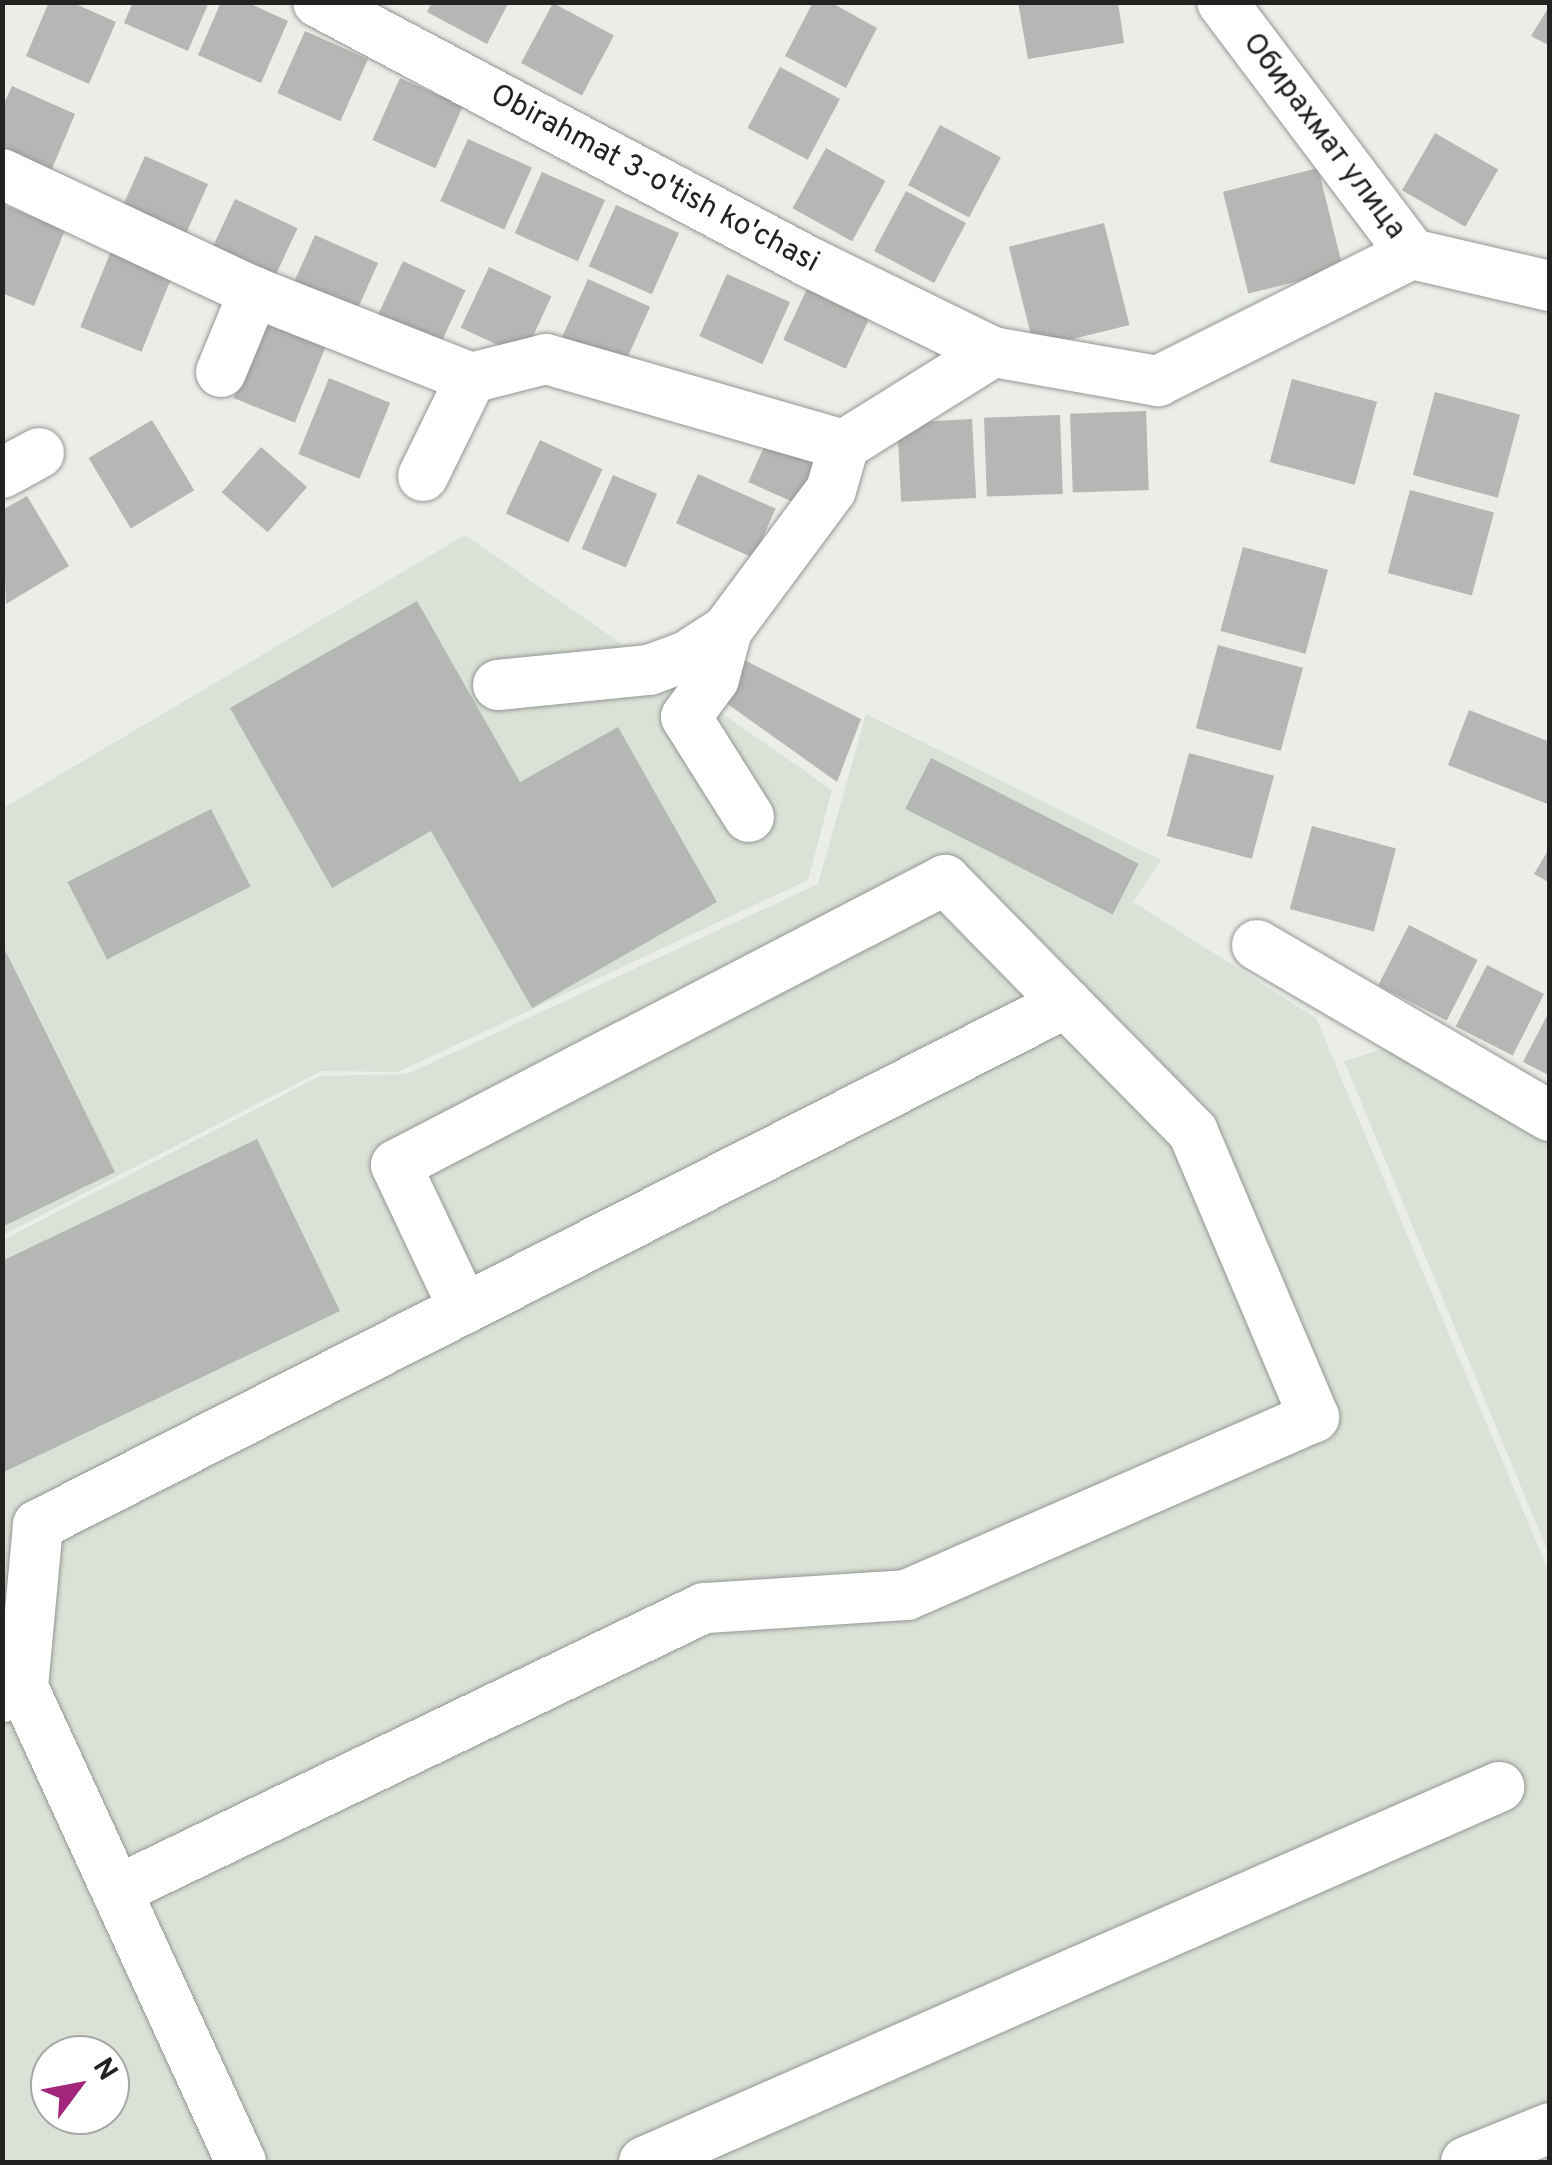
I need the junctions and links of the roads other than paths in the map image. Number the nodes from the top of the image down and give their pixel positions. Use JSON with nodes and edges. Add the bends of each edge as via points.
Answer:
{"nodes":[{"id":1,"x":318,"y":2,"type":"edge"},
{"id":2,"x":1222,"y":2,"type":"edge"},
{"id":3,"x":2,"y":174,"type":"edge"},
{"id":4,"x":1412,"y":254,"type":"junction"},
{"id":5,"x":1550,"y":286,"type":"edge"},
{"id":6,"x":254,"y":292,"type":"junction"},
{"id":7,"x":993,"y":352,"type":"junction"},
{"id":8,"x":221,"y":372,"type":"dead end"},
{"id":9,"x":471,"y":378,"type":"junction"},
{"id":10,"x":844,"y":445,"type":"junction"},
{"id":11,"x":424,"y":476,"type":"dead end"},
{"id":12,"x":727,"y":630,"type":"junction"},
{"id":13,"x":498,"y":685,"type":"dead end"},
{"id":14,"x":750,"y":817,"type":"dead end"},
{"id":15,"x":1257,"y":946,"type":"dead end"},
{"id":16,"x":1066,"y":1003,"type":"junction"},
{"id":17,"x":1550,"y":1116,"type":"edge"},
{"id":18,"x":464,"y":1309,"type":"junction"},
{"id":19,"x":13,"y":1692,"type":"edge"},
{"id":20,"x":1499,"y":1787,"type":"dead end"},
{"id":21,"x":118,"y":1890,"type":"junction"},
{"id":22,"x":1550,"y":2128,"type":"edge"},
{"id":23,"x":241,"y":2162,"type":"edge"},
{"id":24,"x":644,"y":2162,"type":"edge"},
{"id":25,"x":1466,"y":2162,"type":"edge"}],
"edges":[{"from":1,"to":7,"type":"street","name":"Obirahmat 3-o'tish ko'chasi"},
{"from":2,"to":4,"type":"street","name":"Обирахмат улица"},
{"from":3,"to":6,"type":"street"},
{"from":4,"to":5,"type":"street","name":"Обирахмат улица"},
{"from":4,"to":7,"type":"street","name":"Obirahmat 3-o'tish ko'chasi","via":[[1158,381]]},
{"from":6,"to":8,"type":"street"},
{"from":6,"to":9,"type":"street"},
{"from":7,"to":10,"type":"street"},
{"from":9,"to":10,"type":"street","via":[[546,359]]},
{"from":9,"to":11,"type":"street"},
{"from":10,"to":12,"type":"street","via":[[831,490]]},
{"from":12,"to":13,"type":"street","via":[[649,670]]},
{"from":12,"to":14,"type":"street","via":[[714,679],[686,717]]},
{"from":15,"to":17,"type":"street"},
{"from":16,"to":18,"type":"street"},
{"from":16,"to":18,"type":"street","via":[[945,880],[396,1164]]},
{"from":16,"to":21,"type":"street","via":[[1192,1132],[1314,1417],[907,1595],[704,1608]]},
{"from":18,"to":19,"type":"street","via":[[38,1526]]},
{"from":19,"to":21,"type":"street"},
{"from":20,"to":24,"type":"street"},
{"from":21,"to":23,"type":"street"},
{"from":22,"to":25,"type":"street"}]}
